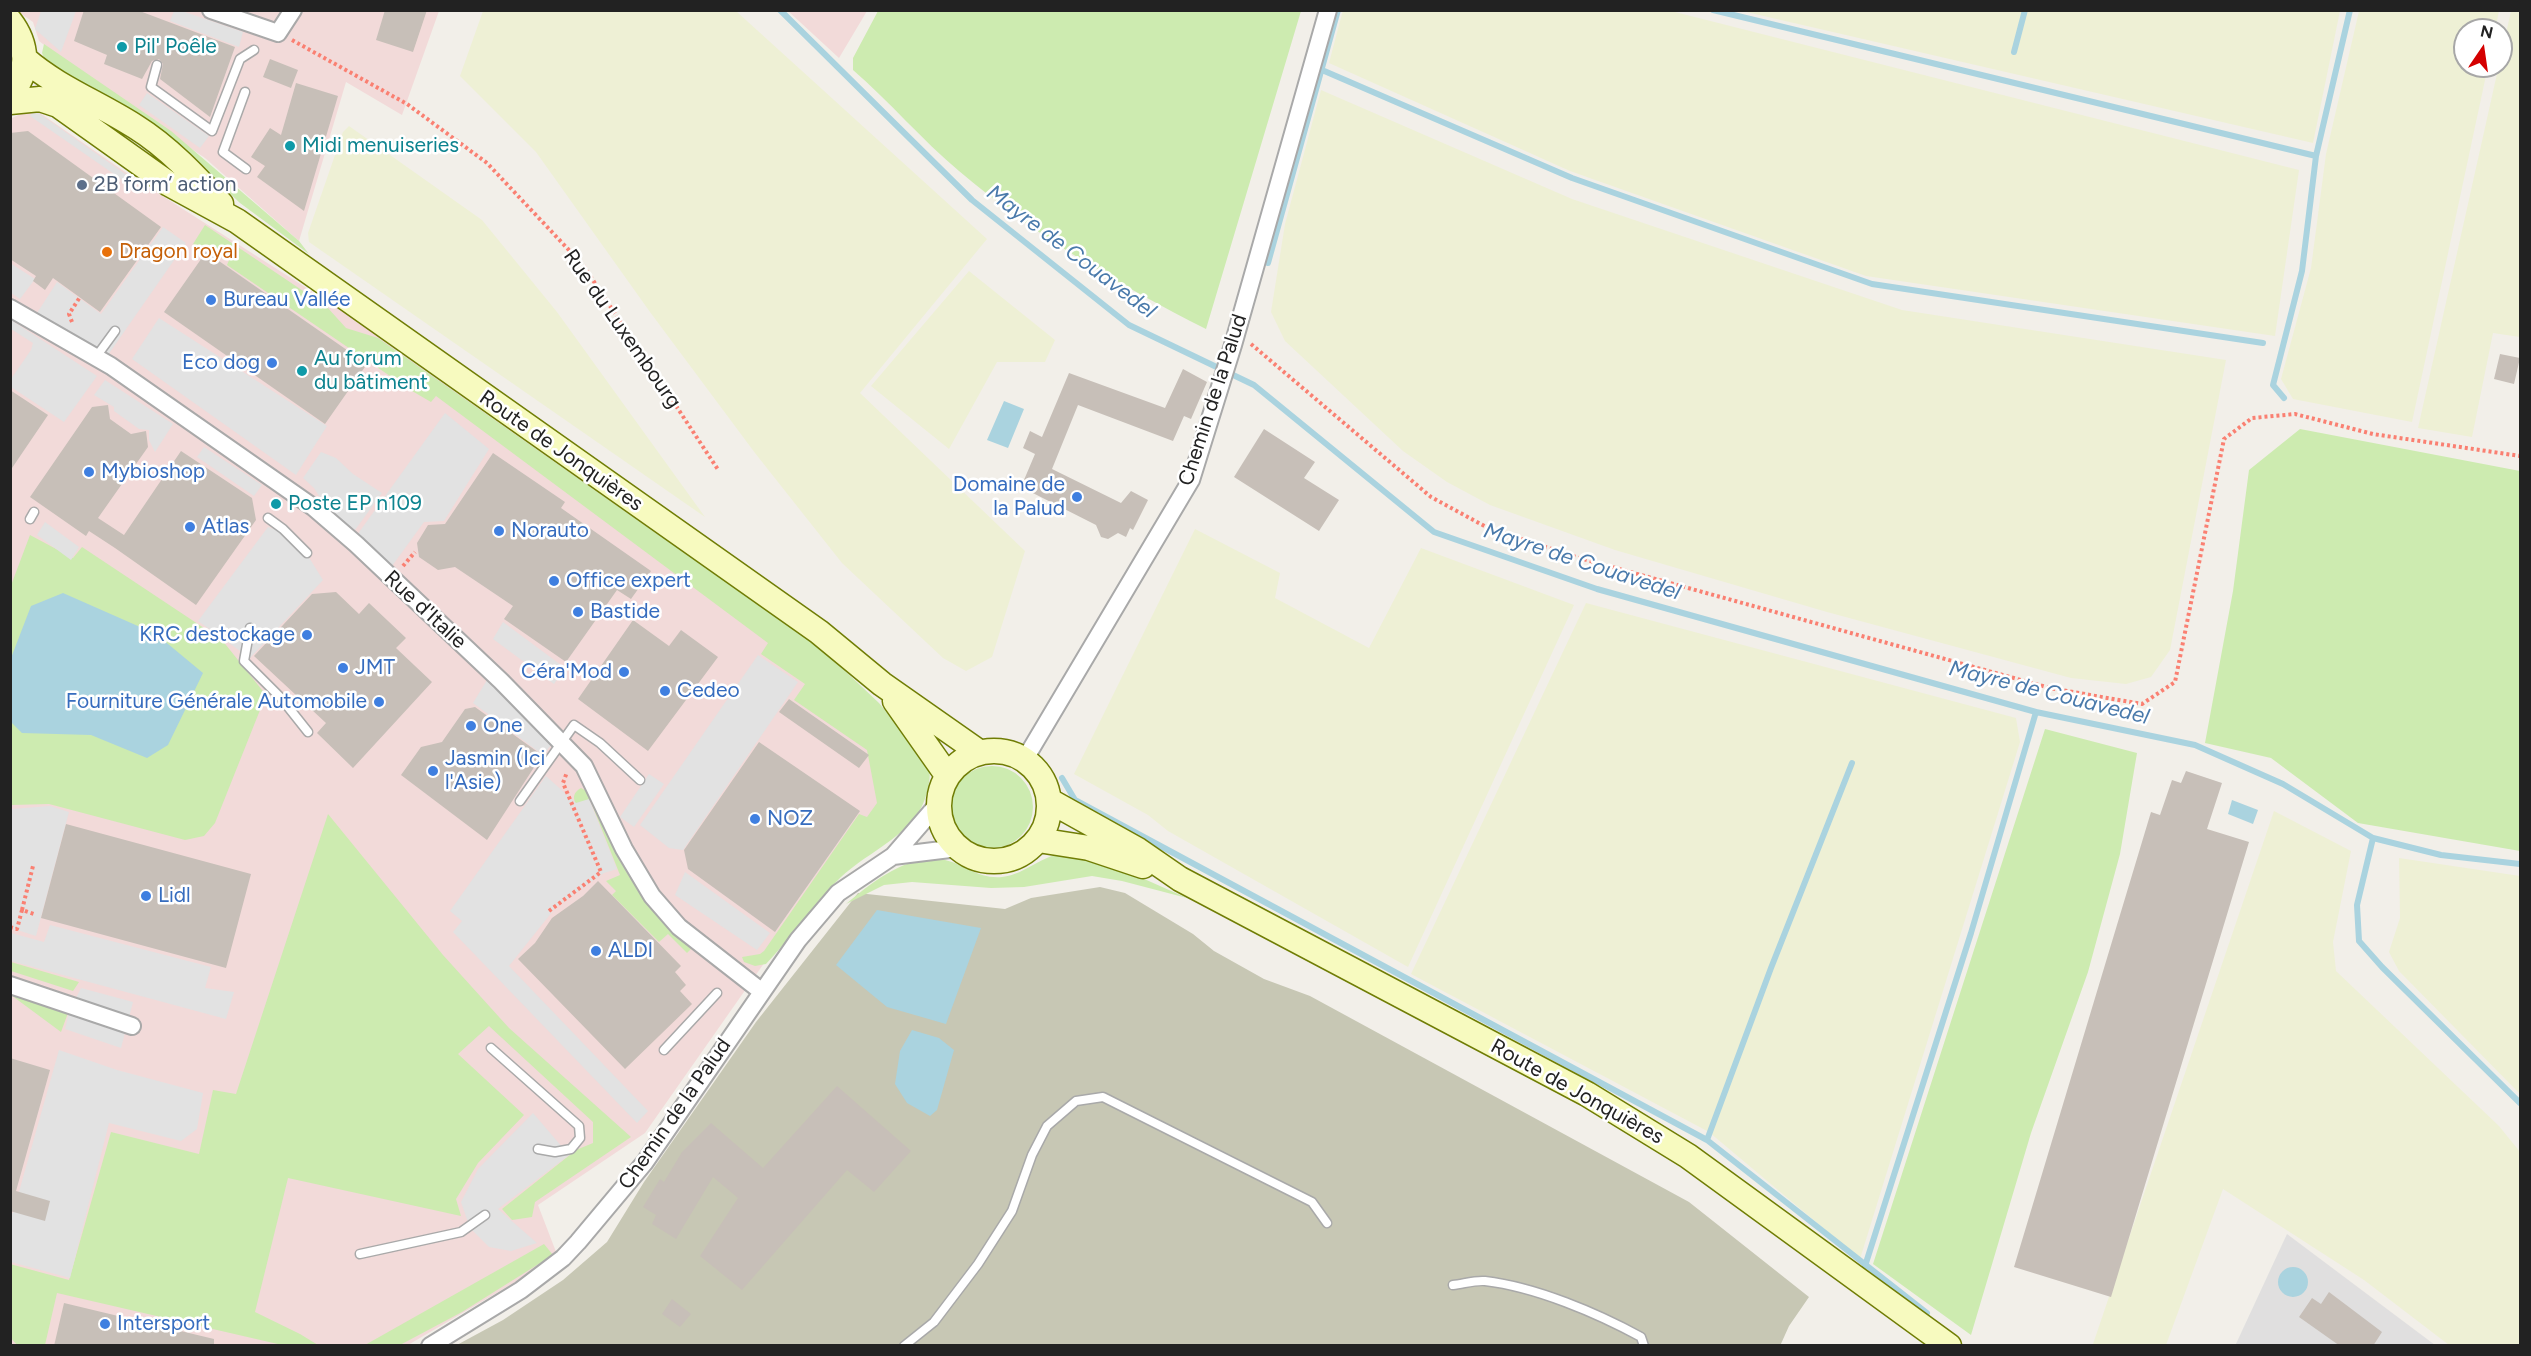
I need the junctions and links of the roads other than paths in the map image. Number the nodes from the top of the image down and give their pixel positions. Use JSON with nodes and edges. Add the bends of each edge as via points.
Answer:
{"nodes":[{"id":1,"x":211,"y":10,"type":"edge"},
{"id":2,"x":293,"y":10,"type":"edge"},
{"id":3,"x":1328,"y":10,"type":"edge"},
{"id":4,"x":10,"y":21,"type":"edge"},
{"id":5,"x":254,"y":50,"type":"dead end"},
{"id":6,"x":25,"y":59,"type":"junction"},
{"id":7,"x":157,"y":65,"type":"dead end"},
{"id":8,"x":245,"y":92,"type":"dead end"},
{"id":9,"x":10,"y":94,"type":"edge"},
{"id":10,"x":10,"y":102,"type":"edge"},
{"id":11,"x":246,"y":169,"type":"dead end"},
{"id":12,"x":237,"y":221,"type":"junction"},
{"id":13,"x":10,"y":308,"type":"edge"},
{"id":14,"x":116,"y":331,"type":"dead end"},
{"id":15,"x":96,"y":357,"type":"junction"},
{"id":16,"x":268,"y":518,"type":"dead end"},
{"id":17,"x":307,"y":553,"type":"dead end"},
{"id":18,"x":250,"y":628,"type":"dead end"},
{"id":19,"x":882,"y":684,"type":"junction"},
{"id":20,"x":308,"y":732,"type":"dead end"},
{"id":21,"x":563,"y":744,"type":"junction"},
{"id":22,"x":979,"y":752,"type":"junction"},
{"id":23,"x":1025,"y":759,"type":"junction"},
{"id":24,"x":947,"y":775,"type":"junction"},
{"id":25,"x":640,"y":780,"type":"dead end"},
{"id":26,"x":520,"y":801,"type":"dead end"},
{"id":27,"x":1050,"y":801,"type":"junction"},
{"id":28,"x":938,"y":804,"type":"junction"},
{"id":29,"x":1038,"y":840,"type":"junction"},
{"id":30,"x":958,"y":848,"type":"junction"},
{"id":31,"x":893,"y":856,"type":"junction"},
{"id":32,"x":1180,"y":879,"type":"junction"},
{"id":33,"x":10,"y":984,"type":"edge"},
{"id":34,"x":761,"y":991,"type":"junction"},
{"id":35,"x":717,"y":993,"type":"dead end"},
{"id":36,"x":132,"y":1026,"type":"dead end"},
{"id":37,"x":491,"y":1048,"type":"dead end"},
{"id":38,"x":664,"y":1050,"type":"dead end"},
{"id":39,"x":538,"y":1149,"type":"dead end"},
{"id":40,"x":485,"y":1215,"type":"dead end"},
{"id":41,"x":1327,"y":1223,"type":"dead end"},
{"id":42,"x":360,"y":1254,"type":"dead end"},
{"id":43,"x":1453,"y":1285,"type":"dead end"},
{"id":44,"x":430,"y":1346,"type":"edge"},
{"id":45,"x":903,"y":1346,"type":"edge"},
{"id":46,"x":1644,"y":1346,"type":"edge"},
{"id":47,"x":1949,"y":1346,"type":"edge"}],
"edges":[{"from":1,"to":2,"type":"street","via":[[278,33]]},
{"from":3,"to":23,"type":"street","name":"Chemin de la Palud","via":[[1191,480]]},
{"from":4,"to":6,"type":"main road","via":[[20,33]]},
{"from":5,"to":7,"type":"lane","via":[[240,59],[212,130],[151,87]]},
{"from":6,"to":9,"type":"main road","via":[[18,85]]},
{"from":6,"to":12,"type":"main road","name":"Route de Jonquières","via":[[46,77],[136,127],[180,161]]},
{"from":8,"to":11,"type":"lane","via":[[223,152]]},
{"from":10,"to":12,"type":"main road","name":"Route de Jonquières","via":[[40,99],[58,105],[169,184]]},
{"from":12,"to":19,"type":"main road","name":"Route de Jonquières","via":[[819,632]]},
{"from":13,"to":15,"type":"street","name":"Rue d'Italie"},
{"from":14,"to":15,"type":"lane"},
{"from":15,"to":21,"type":"street","name":"Rue d'Italie","via":[[313,507],[501,681]]},
{"from":16,"to":17,"type":"lane"},
{"from":18,"to":20,"type":"lane","via":[[244,661]]},
{"from":19,"to":22,"type":"main road","name":"Route de Jonquières"},
{"from":19,"to":24,"type":"main road","name":"Route de Jonquières"},
{"from":21,"to":25,"type":"lane","via":[[574,725]]},
{"from":21,"to":26,"type":"lane"},
{"from":21,"to":34,"type":"street","name":"Rue d'Italie","via":[[584,766],[624,849],[652,896],[679,927]]},
{"from":22,"to":23,"type":"main road","via":[[1009,752]]},
{"from":22,"to":24,"type":"main road","via":[[959,761]]},
{"from":23,"to":27,"type":"main road","via":[[1046,785]]},
{"from":24,"to":28,"type":"main road"},
{"from":27,"to":29,"type":"main road","via":[[1047,825]]},
{"from":27,"to":32,"type":"main road","name":"Route de Jonquières","via":[[1138,850]]},
{"from":28,"to":30,"type":"main road","via":[[947,836]]},
{"from":28,"to":31,"type":"street","name":"Chemin de la Palud"},
{"from":29,"to":30,"type":"main road","via":[[1015,857],[1000,861],[971,856]]},
{"from":29,"to":32,"type":"main road","name":"Route de Jonquières","via":[[1089,848]]},
{"from":30,"to":31,"type":"street","name":"Chemin de la Palud"},
{"from":31,"to":34,"type":"street","name":"Chemin de la Palud","via":[[838,893]]},
{"from":32,"to":47,"type":"main road","name":"Route de Jonquières","via":[[1644,1126]]},
{"from":33,"to":36,"type":"street"},
{"from":34,"to":44,"type":"street","name":"Chemin de la Palud","via":[[645,1162],[578,1242],[521,1290]]},
{"from":35,"to":38,"type":"lane"},
{"from":37,"to":39,"type":"lane","via":[[579,1125],[580,1138],[571,1149]]},
{"from":40,"to":42,"type":"lane","via":[[460,1232]]},
{"from":41,"to":45,"type":"lane","via":[[1312,1202],[1103,1097],[1076,1101],[1047,1126],[1012,1211],[978,1264],[934,1322]]},
{"from":43,"to":46,"type":"lane","via":[[1484,1280],[1543,1296],[1603,1316],[1641,1337]]}]}
